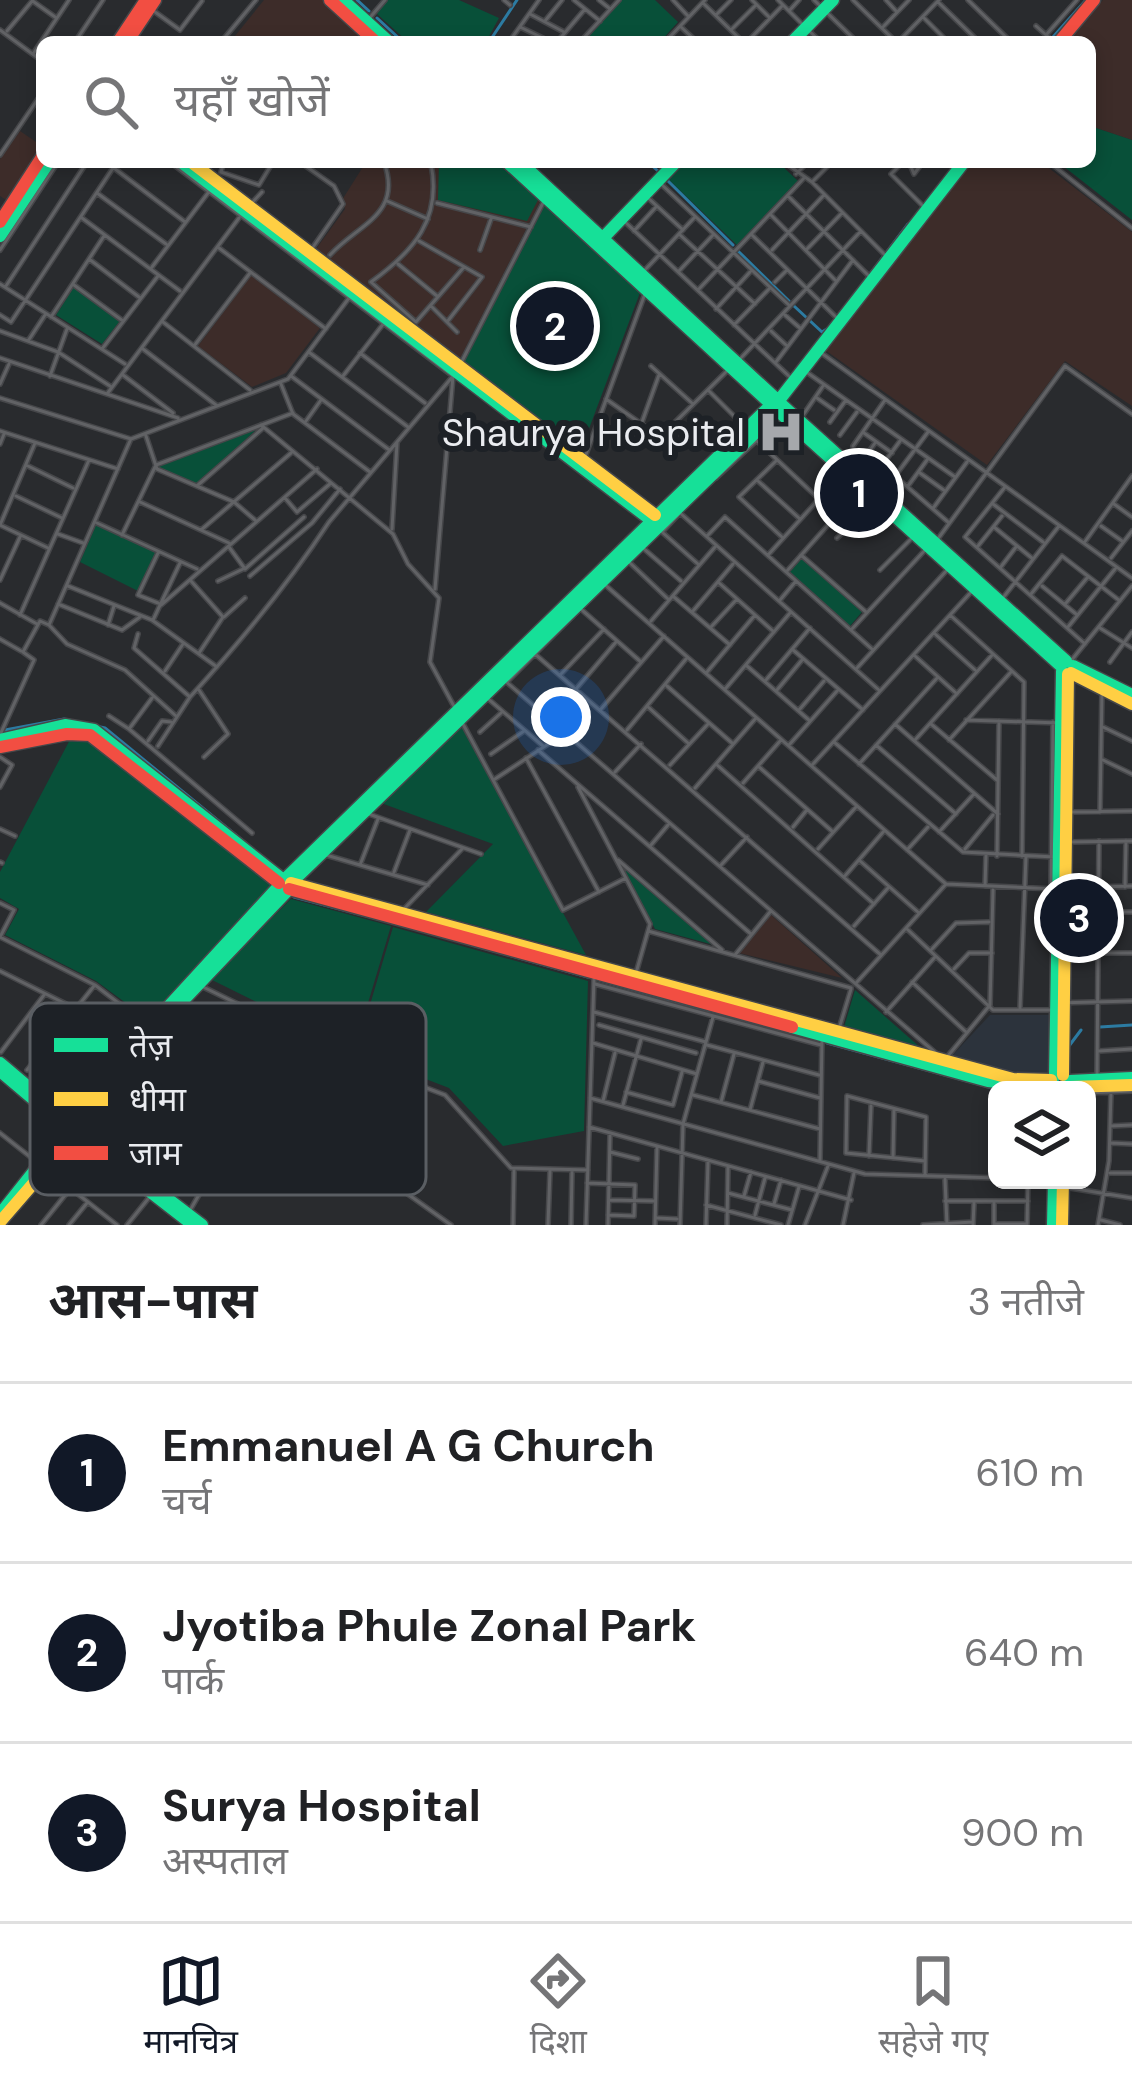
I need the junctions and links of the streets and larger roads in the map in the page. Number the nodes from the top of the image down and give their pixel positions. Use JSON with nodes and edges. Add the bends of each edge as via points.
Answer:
{"nodes":[{"id":1,"x":33,"y":0,"type":"edge"},
{"id":2,"x":68,"y":0,"type":"edge"},
{"id":3,"x":103,"y":0,"type":"edge"},
{"id":4,"x":256,"y":0,"type":"edge"},
{"id":5,"x":330,"y":0,"type":"edge"},
{"id":6,"x":343,"y":0,"type":"edge"},
{"id":7,"x":385,"y":0,"type":"edge"},
{"id":8,"x":503,"y":0,"type":"edge"},
{"id":9,"x":539,"y":0,"type":"edge"},
{"id":10,"x":562,"y":0,"type":"edge"},
{"id":11,"x":574,"y":0,"type":"edge"},
{"id":12,"x":599,"y":0,"type":"edge"},
{"id":13,"x":619,"y":0,"type":"edge"},
{"id":14,"x":731,"y":0,"type":"edge"},
{"id":15,"x":799,"y":0,"type":"edge"},
{"id":16,"x":853,"y":0,"type":"edge"},
{"id":17,"x":886,"y":0,"type":"edge"},
{"id":18,"x":909,"y":0,"type":"edge"},
{"id":19,"x":968,"y":0,"type":"edge"},
{"id":20,"x":1077,"y":0,"type":"edge"},
{"id":21,"x":1094,"y":0,"type":"edge"},
{"id":22,"x":202,"y":1,"type":"edge"},
{"id":23,"x":677,"y":1,"type":"edge"},
{"id":24,"x":704,"y":1,"type":"edge"},
{"id":25,"x":938,"y":1,"type":"edge"},
{"id":26,"x":754,"y":2,"type":"edge"},
{"id":27,"x":781,"y":2,"type":"edge"},
{"id":28,"x":150,"y":3,"type":"edge"},
{"id":29,"x":823,"y":3,"type":"edge"},
{"id":30,"x":510,"y":5,"type":"dead end"},
{"id":31,"x":585,"y":9,"type":"junction"},
{"id":32,"x":610,"y":9,"type":"junction"},
{"id":33,"x":789,"y":11,"type":"junction"},
{"id":34,"x":898,"y":12,"type":"junction"},
{"id":35,"x":529,"y":13,"type":"junction"},
{"id":36,"x":716,"y":15,"type":"junction"},
{"id":37,"x":689,"y":16,"type":"junction"},
{"id":38,"x":922,"y":17,"type":"junction"},
{"id":39,"x":57,"y":18,"type":"junction"},
{"id":40,"x":770,"y":18,"type":"junction"},
{"id":41,"x":544,"y":21,"type":"junction"},
{"id":42,"x":600,"y":21,"type":"junction"},
{"id":43,"x":364,"y":25,"type":"junction"},
{"id":44,"x":519,"y":26,"type":"junction"},
{"id":45,"x":680,"y":26,"type":"junction"},
{"id":46,"x":1036,"y":26,"type":"dead end"},
{"id":47,"x":806,"y":28,"type":"junction"},
{"id":48,"x":882,"y":28,"type":"junction"},
{"id":49,"x":731,"y":30,"type":"junction"},
{"id":50,"x":3,"y":32,"type":"edge"},
{"id":51,"x":566,"y":32,"type":"junction"},
{"id":52,"x":45,"y":36,"type":"edge"},
{"id":53,"x":79,"y":36,"type":"edge"},
{"id":54,"x":123,"y":36,"type":"edge"},
{"id":55,"x":131,"y":36,"type":"edge"},
{"id":56,"x":226,"y":36,"type":"edge"},
{"id":57,"x":372,"y":36,"type":"edge"},
{"id":58,"x":380,"y":36,"type":"edge"},
{"id":59,"x":513,"y":36,"type":"edge"},
{"id":60,"x":539,"y":36,"type":"edge"},
{"id":61,"x":561,"y":36,"type":"edge"},
{"id":62,"x":586,"y":36,"type":"edge"},
{"id":63,"x":670,"y":36,"type":"edge"},
{"id":64,"x":691,"y":36,"type":"edge"},
{"id":65,"x":738,"y":36,"type":"edge"},
{"id":66,"x":751,"y":36,"type":"edge"},
{"id":67,"x":798,"y":36,"type":"edge"},
{"id":68,"x":815,"y":36,"type":"edge"},
{"id":69,"x":852,"y":36,"type":"edge"},
{"id":70,"x":891,"y":36,"type":"edge"},
{"id":71,"x":903,"y":36,"type":"edge"},
{"id":72,"x":942,"y":36,"type":"edge"},
{"id":73,"x":972,"y":36,"type":"edge"},
{"id":74,"x":1005,"y":36,"type":"edge"},
{"id":75,"x":1048,"y":36,"type":"edge"},
{"id":76,"x":1055,"y":36,"type":"edge"},
{"id":77,"x":1057,"y":36,"type":"edge"},
{"id":78,"x":36,"y":50,"type":"edge"},
{"id":79,"x":33,"y":54,"type":"junction"},
{"id":80,"x":36,"y":56,"type":"edge"},
{"id":81,"x":36,"y":101,"type":"edge"},
{"id":82,"x":3,"y":145,"type":"edge"},
{"id":83,"x":0,"y":155,"type":"edge"},
{"id":84,"x":43,"y":168,"type":"edge"},
{"id":85,"x":44,"y":168,"type":"edge"},
{"id":86,"x":45,"y":168,"type":"edge"},
{"id":87,"x":83,"y":168,"type":"edge"},
{"id":88,"x":113,"y":168,"type":"joint"},
{"id":89,"x":178,"y":168,"type":"edge"},
{"id":90,"x":190,"y":168,"type":"edge"},
{"id":91,"x":198,"y":168,"type":"edge"},
{"id":92,"x":222,"y":168,"type":"edge"},
{"id":93,"x":269,"y":168,"type":"edge"},
{"id":94,"x":308,"y":168,"type":"edge"},
{"id":95,"x":384,"y":168,"type":"edge"},
{"id":96,"x":433,"y":168,"type":"edge"},
{"id":97,"x":514,"y":168,"type":"edge"},
{"id":98,"x":525,"y":168,"type":"edge"},
{"id":99,"x":670,"y":168,"type":"edge"},
{"id":100,"x":790,"y":168,"type":"edge"},
{"id":101,"x":802,"y":168,"type":"edge"},
{"id":102,"x":826,"y":168,"type":"edge"},
{"id":103,"x":898,"y":168,"type":"edge"},
{"id":104,"x":959,"y":168,"type":"edge"},
{"id":105,"x":1057,"y":168,"type":"edge"},
{"id":106,"x":796,"y":174,"type":"junction"},
{"id":107,"x":804,"y":178,"type":"junction"},
{"id":108,"x":658,"y":181,"type":"junction"},
{"id":109,"x":812,"y":182,"type":"junction"},
{"id":110,"x":208,"y":191,"type":"junction"},
{"id":111,"x":262,"y":192,"type":"dead end"},
{"id":112,"x":97,"y":193,"type":"junction"},
{"id":113,"x":645,"y":194,"type":"junction"},
{"id":114,"x":824,"y":195,"type":"junction"},
{"id":115,"x":787,"y":196,"type":"junction"},
{"id":116,"x":551,"y":198,"type":"junction"},
{"id":117,"x":387,"y":201,"type":"junction"},
{"id":118,"x":435,"y":203,"type":"junction"},
{"id":119,"x":658,"y":206,"type":"junction"},
{"id":120,"x":927,"y":210,"type":"junction"},
{"id":121,"x":246,"y":211,"type":"junction"},
{"id":122,"x":842,"y":213,"type":"junction"},
{"id":123,"x":770,"y":214,"type":"junction"},
{"id":124,"x":806,"y":214,"type":"junction"},
{"id":125,"x":81,"y":217,"type":"junction"},
{"id":126,"x":491,"y":217,"type":"junction"},
{"id":127,"x":695,"y":217,"type":"junction"},
{"id":128,"x":621,"y":219,"type":"junction"},
{"id":129,"x":429,"y":220,"type":"junction"},
{"id":130,"x":0,"y":222,"type":"edge"},
{"id":131,"x":185,"y":222,"type":"junction"},
{"id":132,"x":531,"y":227,"type":"junction"},
{"id":133,"x":1132,"y":227,"type":"edge"},
{"id":134,"x":634,"y":231,"type":"junction"},
{"id":135,"x":824,"y":231,"type":"junction"},
{"id":136,"x":861,"y":231,"type":"junction"},
{"id":137,"x":681,"y":232,"type":"junction"},
{"id":138,"x":788,"y":232,"type":"junction"},
{"id":139,"x":751,"y":234,"type":"junction"},
{"id":140,"x":105,"y":235,"type":"junction"},
{"id":141,"x":713,"y":235,"type":"junction"},
{"id":142,"x":0,"y":236,"type":"edge"},
{"id":143,"x":417,"y":240,"type":"junction"},
{"id":144,"x":600,"y":241,"type":"junction"},
{"id":145,"x":168,"y":245,"type":"junction"},
{"id":146,"x":218,"y":247,"type":"junction"},
{"id":147,"x":0,"y":250,"type":"edge"},
{"id":148,"x":480,"y":250,"type":"dead end"},
{"id":149,"x":806,"y":250,"type":"junction"},
{"id":150,"x":843,"y":250,"type":"junction"},
{"id":151,"x":698,"y":251,"type":"junction"},
{"id":152,"x":770,"y":252,"type":"junction"},
{"id":153,"x":733,"y":253,"type":"junction"},
{"id":154,"x":309,"y":254,"type":"junction"},
{"id":155,"x":330,"y":255,"type":"dead end"},
{"id":156,"x":659,"y":255,"type":"junction"},
{"id":157,"x":886,"y":256,"type":"junction"},
{"id":158,"x":89,"y":259,"type":"junction"},
{"id":159,"x":853,"y":260,"type":"junction"},
{"id":160,"x":397,"y":264,"type":"junction"},
{"id":161,"x":464,"y":267,"type":"junction"},
{"id":162,"x":151,"y":268,"type":"junction"},
{"id":163,"x":717,"y":269,"type":"junction"},
{"id":164,"x":825,"y":269,"type":"junction"},
{"id":165,"x":787,"y":270,"type":"junction"},
{"id":166,"x":752,"y":271,"type":"junction"},
{"id":167,"x":250,"y":272,"type":"junction"},
{"id":168,"x":678,"y":273,"type":"junction"},
{"id":169,"x":159,"y":274,"type":"junction"},
{"id":170,"x":641,"y":274,"type":"junction"},
{"id":171,"x":873,"y":280,"type":"junction"},
{"id":172,"x":837,"y":281,"type":"junction"},
{"id":173,"x":775,"y":282,"type":"dead end"},
{"id":174,"x":73,"y":284,"type":"junction"},
{"id":175,"x":2,"y":286,"type":"edge"},
{"id":176,"x":736,"y":287,"type":"junction"},
{"id":177,"x":770,"y":288,"type":"junction"},
{"id":178,"x":807,"y":289,"type":"junction"},
{"id":179,"x":646,"y":290,"type":"junction"},
{"id":180,"x":697,"y":291,"type":"junction"},
{"id":181,"x":354,"y":292,"type":"junction"},
{"id":182,"x":183,"y":293,"type":"junction"},
{"id":183,"x":438,"y":297,"type":"junction"},
{"id":184,"x":141,"y":298,"type":"junction"},
{"id":185,"x":26,"y":300,"type":"junction"},
{"id":186,"x":820,"y":302,"type":"junction"},
{"id":187,"x":755,"y":304,"type":"junction"},
{"id":188,"x":431,"y":306,"type":"junction"},
{"id":189,"x":790,"y":306,"type":"junction"},
{"id":190,"x":716,"y":309,"type":"junction"},
{"id":191,"x":783,"y":314,"type":"junction"},
{"id":192,"x":0,"y":315,"type":"edge"},
{"id":193,"x":49,"y":315,"type":"junction"},
{"id":194,"x":123,"y":321,"type":"junction"},
{"id":195,"x":162,"y":321,"type":"junction"},
{"id":196,"x":446,"y":322,"type":"junction"},
{"id":197,"x":841,"y":322,"type":"junction"},
{"id":198,"x":384,"y":323,"type":"junction"},
{"id":199,"x":734,"y":326,"type":"junction"},
{"id":200,"x":67,"y":327,"type":"junction"},
{"id":201,"x":326,"y":328,"type":"junction"},
{"id":202,"x":769,"y":328,"type":"junction"},
{"id":203,"x":800,"y":329,"type":"junction"},
{"id":204,"x":0,"y":331,"type":"edge"},
{"id":205,"x":457,"y":332,"type":"dead end"},
{"id":206,"x":28,"y":341,"type":"junction"},
{"id":207,"x":754,"y":344,"type":"junction"},
{"id":208,"x":194,"y":346,"type":"junction"},
{"id":209,"x":787,"y":346,"type":"junction"},
{"id":210,"x":142,"y":348,"type":"junction"},
{"id":211,"x":102,"y":350,"type":"junction"},
{"id":212,"x":818,"y":351,"type":"junction"},
{"id":213,"x":58,"y":352,"type":"junction"},
{"id":214,"x":308,"y":352,"type":"junction"},
{"id":215,"x":360,"y":353,"type":"junction"},
{"id":216,"x":0,"y":358,"type":"edge"},
{"id":217,"x":10,"y":362,"type":"junction"},
{"id":218,"x":775,"y":363,"type":"junction"},
{"id":219,"x":734,"y":365,"type":"junction"},
{"id":220,"x":128,"y":366,"type":"junction"},
{"id":221,"x":651,"y":366,"type":"dead end"},
{"id":222,"x":457,"y":370,"type":"junction"},
{"id":223,"x":122,"y":374,"type":"junction"},
{"id":224,"x":660,"y":374,"type":"junction"},
{"id":225,"x":799,"y":375,"type":"junction"},
{"id":226,"x":50,"y":376,"type":"junction"},
{"id":227,"x":290,"y":376,"type":"junction"},
{"id":228,"x":342,"y":377,"type":"junction"},
{"id":229,"x":280,"y":382,"type":"junction"},
{"id":230,"x":0,"y":384,"type":"edge"},
{"id":231,"x":824,"y":385,"type":"junction"},
{"id":232,"x":112,"y":387,"type":"junction"},
{"id":233,"x":708,"y":390,"type":"junction"},
{"id":234,"x":253,"y":393,"type":"junction"},
{"id":235,"x":106,"y":394,"type":"junction"},
{"id":236,"x":815,"y":397,"type":"junction"},
{"id":237,"x":0,"y":398,"type":"edge"},
{"id":238,"x":322,"y":399,"type":"junction"},
{"id":239,"x":606,"y":399,"type":"junction"},
{"id":240,"x":886,"y":399,"type":"junction"},
{"id":241,"x":846,"y":400,"type":"junction"},
{"id":242,"x":693,"y":404,"type":"junction"},
{"id":243,"x":428,"y":405,"type":"junction"},
{"id":244,"x":776,"y":405,"type":"junction"},
{"id":245,"x":218,"y":406,"type":"junction"},
{"id":246,"x":859,"y":409,"type":"junction"},
{"id":247,"x":836,"y":412,"type":"junction"},
{"id":248,"x":1131,"y":412,"type":"edge"},
{"id":249,"x":293,"y":413,"type":"junction"},
{"id":250,"x":872,"y":418,"type":"junction"},
{"id":251,"x":180,"y":419,"type":"junction"},
{"id":252,"x":800,"y":421,"type":"junction"},
{"id":253,"x":830,"y":422,"type":"dead end"},
{"id":254,"x":305,"y":423,"type":"junction"},
{"id":255,"x":641,"y":424,"type":"junction"},
{"id":256,"x":263,"y":426,"type":"junction"},
{"id":257,"x":409,"y":428,"type":"junction"},
{"id":258,"x":929,"y":430,"type":"junction"},
{"id":259,"x":863,"y":431,"type":"junction"},
{"id":260,"x":2,"y":432,"type":"edge"},
{"id":261,"x":146,"y":434,"type":"junction"},
{"id":262,"x":751,"y":434,"type":"junction"},
{"id":263,"x":840,"y":435,"type":"dead end"},
{"id":264,"x":131,"y":439,"type":"junction"},
{"id":265,"x":902,"y":440,"type":"junction"},
{"id":266,"x":398,"y":441,"type":"junction"},
{"id":267,"x":876,"y":441,"type":"junction"},
{"id":268,"x":35,"y":443,"type":"junction"},
{"id":269,"x":0,"y":444,"type":"edge"},
{"id":270,"x":853,"y":446,"type":"dead end"},
{"id":271,"x":915,"y":449,"type":"junction"},
{"id":272,"x":390,"y":450,"type":"junction"},
{"id":273,"x":293,"y":451,"type":"junction"},
{"id":274,"x":892,"y":453,"type":"junction"},
{"id":275,"x":865,"y":457,"type":"dead end"},
{"id":276,"x":928,"y":458,"type":"junction"},
{"id":277,"x":969,"y":459,"type":"junction"},
{"id":278,"x":89,"y":460,"type":"junction"},
{"id":279,"x":777,"y":460,"type":"junction"},
{"id":280,"x":582,"y":462,"type":"junction"},
{"id":281,"x":26,"y":465,"type":"junction"},
{"id":282,"x":156,"y":465,"type":"junction"},
{"id":283,"x":118,"y":469,"type":"junction"},
{"id":284,"x":880,"y":469,"type":"dead end"},
{"id":285,"x":317,"y":470,"type":"junction"},
{"id":286,"x":919,"y":472,"type":"junction"},
{"id":287,"x":988,"y":472,"type":"junction"},
{"id":288,"x":371,"y":473,"type":"junction"},
{"id":289,"x":895,"y":476,"type":"junction"},
{"id":290,"x":716,"y":478,"type":"dead end"},
{"id":291,"x":955,"y":478,"type":"junction"},
{"id":292,"x":1131,"y":479,"type":"edge"},
{"id":293,"x":757,"y":480,"type":"junction"},
{"id":294,"x":332,"y":482,"type":"junction"},
{"id":295,"x":864,"y":484,"type":"junction"},
{"id":296,"x":1006,"y":485,"type":"junction"},
{"id":297,"x":197,"y":486,"type":"junction"},
{"id":298,"x":908,"y":487,"type":"junction"},
{"id":299,"x":341,"y":488,"type":"junction"},
{"id":300,"x":76,"y":490,"type":"junction"},
{"id":301,"x":945,"y":491,"type":"junction"},
{"id":302,"x":13,"y":495,"type":"junction"},
{"id":303,"x":351,"y":497,"type":"junction"},
{"id":304,"x":284,"y":498,"type":"junction"},
{"id":305,"x":879,"y":498,"type":"junction"},
{"id":306,"x":819,"y":499,"type":"junction"},
{"id":307,"x":138,"y":501,"type":"junction"},
{"id":308,"x":234,"y":502,"type":"junction"},
{"id":309,"x":992,"y":503,"type":"junction"},
{"id":310,"x":1113,"y":503,"type":"junction"},
{"id":311,"x":933,"y":509,"type":"junction"},
{"id":312,"x":677,"y":510,"type":"junction"},
{"id":313,"x":297,"y":512,"type":"junction"},
{"id":314,"x":1004,"y":514,"type":"junction"},
{"id":315,"x":837,"y":515,"type":"junction"},
{"id":316,"x":304,"y":517,"type":"junction"},
{"id":317,"x":1132,"y":517,"type":"edge"},
{"id":318,"x":63,"y":518,"type":"junction"},
{"id":319,"x":655,"y":518,"type":"junction"},
{"id":320,"x":800,"y":519,"type":"junction"},
{"id":321,"x":95,"y":522,"type":"junction"},
{"id":322,"x":257,"y":522,"type":"junction"},
{"id":323,"x":312,"y":523,"type":"junction"},
{"id":324,"x":950,"y":524,"type":"junction"},
{"id":325,"x":1098,"y":524,"type":"junction"},
{"id":326,"x":1060,"y":525,"type":"junction"},
{"id":327,"x":994,"y":526,"type":"junction"},
{"id":328,"x":201,"y":530,"type":"junction"},
{"id":329,"x":1132,"y":531,"type":"edge"},
{"id":330,"x":57,"y":533,"type":"junction"},
{"id":331,"x":391,"y":533,"type":"junction"},
{"id":332,"x":21,"y":535,"type":"junction"},
{"id":333,"x":122,"y":535,"type":"junction"},
{"id":334,"x":915,"y":535,"type":"junction"},
{"id":335,"x":707,"y":537,"type":"junction"},
{"id":336,"x":783,"y":538,"type":"junction"},
{"id":337,"x":837,"y":538,"type":"dead end"},
{"id":338,"x":1124,"y":542,"type":"junction"},
{"id":339,"x":1084,"y":543,"type":"junction"},
{"id":340,"x":86,"y":544,"type":"junction"},
{"id":341,"x":1045,"y":544,"type":"junction"},
{"id":342,"x":230,"y":545,"type":"junction"},
{"id":343,"x":717,"y":545,"type":"junction"},
{"id":344,"x":932,"y":545,"type":"junction"},
{"id":345,"x":642,"y":546,"type":"dead end"},
{"id":346,"x":1017,"y":546,"type":"junction"},
{"id":347,"x":977,"y":548,"type":"junction"},
{"id":348,"x":50,"y":549,"type":"junction"},
{"id":349,"x":159,"y":551,"type":"junction"},
{"id":350,"x":767,"y":555,"type":"junction"},
{"id":351,"x":801,"y":555,"type":"junction"},
{"id":352,"x":1033,"y":559,"type":"junction"},
{"id":353,"x":628,"y":561,"type":"dead end"},
{"id":354,"x":1109,"y":561,"type":"junction"},
{"id":355,"x":180,"y":562,"type":"junction"},
{"id":356,"x":735,"y":562,"type":"junction"},
{"id":357,"x":700,"y":565,"type":"junction"},
{"id":358,"x":950,"y":566,"type":"junction"},
{"id":359,"x":1117,"y":567,"type":"junction"},
{"id":360,"x":3,"y":568,"type":"edge"},
{"id":361,"x":999,"y":568,"type":"junction"},
{"id":362,"x":244,"y":569,"type":"junction"},
{"id":363,"x":200,"y":571,"type":"junction"},
{"id":364,"x":880,"y":571,"type":"dead end"},
{"id":365,"x":786,"y":572,"type":"junction"},
{"id":366,"x":250,"y":576,"type":"dead end"},
{"id":367,"x":1088,"y":576,"type":"junction"},
{"id":368,"x":1132,"y":578,"type":"edge"},
{"id":369,"x":599,"y":579,"type":"junction"},
{"id":370,"x":0,"y":580,"type":"edge"},
{"id":371,"x":190,"y":580,"type":"junction"},
{"id":372,"x":218,"y":581,"type":"dead end"},
{"id":373,"x":796,"y":581,"type":"junction"},
{"id":374,"x":718,"y":582,"type":"junction"},
{"id":375,"x":684,"y":583,"type":"junction"},
{"id":376,"x":1015,"y":583,"type":"junction"},
{"id":377,"x":1040,"y":584,"type":"junction"},
{"id":378,"x":67,"y":585,"type":"junction"},
{"id":379,"x":1101,"y":586,"type":"junction"},
{"id":380,"x":1132,"y":586,"type":"edge"},
{"id":381,"x":975,"y":588,"type":"junction"},
{"id":382,"x":435,"y":593,"type":"junction"},
{"id":383,"x":1030,"y":596,"type":"junction"},
{"id":384,"x":245,"y":598,"type":"dead end"},
{"id":385,"x":671,"y":598,"type":"junction"},
{"id":386,"x":737,"y":599,"type":"junction"},
{"id":387,"x":779,"y":601,"type":"junction"},
{"id":388,"x":1000,"y":601,"type":"junction"},
{"id":389,"x":1120,"y":601,"type":"junction"},
{"id":390,"x":115,"y":603,"type":"junction"},
{"id":391,"x":0,"y":604,"type":"edge"},
{"id":392,"x":58,"y":604,"type":"junction"},
{"id":393,"x":1065,"y":604,"type":"junction"},
{"id":394,"x":161,"y":605,"type":"junction"},
{"id":395,"x":581,"y":608,"type":"junction"},
{"id":396,"x":791,"y":611,"type":"junction"},
{"id":397,"x":691,"y":612,"type":"junction"},
{"id":398,"x":867,"y":614,"type":"junction"},
{"id":399,"x":20,"y":615,"type":"junction"},
{"id":400,"x":141,"y":615,"type":"junction"},
{"id":401,"x":755,"y":615,"type":"junction"},
{"id":402,"x":950,"y":615,"type":"junction"},
{"id":403,"x":1078,"y":615,"type":"junction"},
{"id":404,"x":224,"y":617,"type":"junction"},
{"id":405,"x":152,"y":620,"type":"junction"},
{"id":406,"x":650,"y":622,"type":"junction"},
{"id":407,"x":38,"y":625,"type":"junction"},
{"id":408,"x":49,"y":625,"type":"junction"},
{"id":409,"x":107,"y":627,"type":"junction"},
{"id":410,"x":1099,"y":627,"type":"junction"},
{"id":411,"x":710,"y":628,"type":"junction"},
{"id":412,"x":810,"y":628,"type":"junction"},
{"id":413,"x":1067,"y":628,"type":"junction"},
{"id":414,"x":604,"y":629,"type":"junction"},
{"id":415,"x":851,"y":631,"type":"junction"},
{"id":416,"x":774,"y":632,"type":"junction"},
{"id":417,"x":1132,"y":632,"type":"edge"},
{"id":418,"x":934,"y":633,"type":"junction"},
{"id":419,"x":138,"y":634,"type":"dead end"},
{"id":420,"x":665,"y":635,"type":"junction"},
{"id":421,"x":0,"y":639,"type":"edge"},
{"id":422,"x":617,"y":641,"type":"junction"},
{"id":423,"x":185,"y":642,"type":"junction"},
{"id":424,"x":1124,"y":643,"type":"junction"},
{"id":425,"x":1085,"y":644,"type":"junction"},
{"id":426,"x":730,"y":645,"type":"junction"},
{"id":427,"x":1132,"y":648,"type":"edge"},
{"id":428,"x":792,"y":649,"type":"junction"},
{"id":429,"x":873,"y":650,"type":"junction"},
{"id":430,"x":23,"y":652,"type":"junction"},
{"id":431,"x":199,"y":653,"type":"junction"},
{"id":432,"x":535,"y":654,"type":"junction"},
{"id":433,"x":993,"y":654,"type":"junction"},
{"id":434,"x":914,"y":655,"type":"junction"},
{"id":435,"x":688,"y":656,"type":"junction"},
{"id":436,"x":803,"y":659,"type":"junction"},
{"id":437,"x":641,"y":662,"type":"junction"},
{"id":438,"x":1110,"y":662,"type":"dead end"},
{"id":439,"x":746,"y":665,"type":"junction"},
{"id":440,"x":218,"y":668,"type":"junction"},
{"id":441,"x":1067,"y":668,"type":"junction"},
{"id":442,"x":856,"y":669,"type":"junction"},
{"id":443,"x":977,"y":671,"type":"junction"},
{"id":444,"x":1012,"y":671,"type":"junction"},
{"id":445,"x":707,"y":672,"type":"junction"},
{"id":446,"x":164,"y":673,"type":"junction"},
{"id":447,"x":560,"y":675,"type":"junction"},
{"id":448,"x":500,"y":677,"type":"junction"},
{"id":449,"x":938,"y":677,"type":"junction"},
{"id":450,"x":826,"y":679,"type":"junction"},
{"id":451,"x":765,"y":682,"type":"junction"},
{"id":452,"x":665,"y":684,"type":"junction"},
{"id":453,"x":198,"y":688,"type":"junction"},
{"id":454,"x":1102,"y":688,"type":"junction"},
{"id":455,"x":576,"y":689,"type":"junction"},
{"id":456,"x":726,"y":689,"type":"junction"},
{"id":457,"x":838,"y":689,"type":"junction"},
{"id":458,"x":880,"y":691,"type":"junction"},
{"id":459,"x":776,"y":692,"type":"junction"},
{"id":460,"x":482,"y":694,"type":"junction"},
{"id":461,"x":957,"y":694,"type":"junction"},
{"id":462,"x":153,"y":697,"type":"junction"},
{"id":463,"x":190,"y":697,"type":"junction"},
{"id":464,"x":1132,"y":699,"type":"edge"},
{"id":465,"x":646,"y":706,"type":"junction"},
{"id":466,"x":601,"y":710,"type":"junction"},
{"id":467,"x":862,"y":710,"type":"junction"},
{"id":468,"x":798,"y":711,"type":"junction"},
{"id":469,"x":503,"y":712,"type":"junction"},
{"id":470,"x":458,"y":713,"type":"junction"},
{"id":471,"x":109,"y":716,"type":"dead end"},
{"id":472,"x":758,"y":717,"type":"junction"},
{"id":473,"x":174,"y":719,"type":"junction"},
{"id":474,"x":966,"y":720,"type":"junction"},
{"id":475,"x":810,"y":721,"type":"junction"},
{"id":476,"x":999,"y":721,"type":"junction"},
{"id":477,"x":709,"y":722,"type":"junction"},
{"id":478,"x":1024,"y":722,"type":"junction"},
{"id":479,"x":930,"y":723,"type":"junction"},
{"id":480,"x":1057,"y":723,"type":"junction"},
{"id":481,"x":895,"y":724,"type":"junction"},
{"id":482,"x":1102,"y":726,"type":"junction"},
{"id":483,"x":129,"y":730,"type":"junction"},
{"id":484,"x":525,"y":730,"type":"junction"},
{"id":485,"x":626,"y":731,"type":"junction"},
{"id":486,"x":480,"y":732,"type":"dead end"},
{"id":487,"x":566,"y":733,"type":"junction"},
{"id":488,"x":782,"y":739,"type":"junction"},
{"id":489,"x":949,"y":740,"type":"junction"},
{"id":490,"x":914,"y":741,"type":"junction"},
{"id":491,"x":1132,"y":741,"type":"edge"},
{"id":492,"x":147,"y":742,"type":"junction"},
{"id":493,"x":834,"y":742,"type":"junction"},
{"id":494,"x":0,"y":744,"type":"edge"},
{"id":495,"x":641,"y":744,"type":"junction"},
{"id":496,"x":734,"y":744,"type":"junction"},
{"id":497,"x":689,"y":745,"type":"junction"},
{"id":498,"x":789,"y":745,"type":"junction"},
{"id":499,"x":876,"y":745,"type":"junction"},
{"id":500,"x":156,"y":748,"type":"junction"},
{"id":501,"x":541,"y":749,"type":"junction"},
{"id":502,"x":491,"y":754,"type":"dead end"},
{"id":503,"x":0,"y":757,"type":"edge"},
{"id":504,"x":204,"y":757,"type":"dead end"},
{"id":505,"x":526,"y":758,"type":"junction"},
{"id":506,"x":1101,"y":759,"type":"junction"},
{"id":507,"x":716,"y":764,"type":"junction"},
{"id":508,"x":859,"y":764,"type":"junction"},
{"id":509,"x":758,"y":766,"type":"junction"},
{"id":510,"x":812,"y":766,"type":"junction"},
{"id":511,"x":668,"y":767,"type":"junction"},
{"id":512,"x":614,"y":774,"type":"junction"},
{"id":513,"x":1132,"y":774,"type":"edge"},
{"id":514,"x":493,"y":780,"type":"junction"},
{"id":515,"x":998,"y":781,"type":"junction"},
{"id":516,"x":741,"y":785,"type":"junction"},
{"id":517,"x":579,"y":786,"type":"junction"},
{"id":518,"x":0,"y":787,"type":"edge"},
{"id":519,"x":694,"y":789,"type":"junction"},
{"id":520,"x":973,"y":795,"type":"junction"},
{"id":521,"x":857,"y":805,"type":"junction"},
{"id":522,"x":808,"y":810,"type":"junction"},
{"id":523,"x":1132,"y":811,"type":"edge"},
{"id":524,"x":1067,"y":812,"type":"junction"},
{"id":525,"x":1100,"y":812,"type":"junction"},
{"id":526,"x":371,"y":814,"type":"junction"},
{"id":527,"x":956,"y":814,"type":"junction"},
{"id":528,"x":996,"y":814,"type":"junction"},
{"id":529,"x":670,"y":822,"type":"junction"},
{"id":530,"x":929,"y":826,"type":"junction"},
{"id":531,"x":410,"y":828,"type":"junction"},
{"id":532,"x":0,"y":829,"type":"edge"},
{"id":533,"x":791,"y":829,"type":"junction"},
{"id":534,"x":885,"y":830,"type":"junction"},
{"id":535,"x":833,"y":832,"type":"junction"},
{"id":536,"x":251,"y":833,"type":"dead end"},
{"id":537,"x":938,"y":834,"type":"junction"},
{"id":538,"x":15,"y":836,"type":"dead end"},
{"id":539,"x":748,"y":836,"type":"junction"},
{"id":540,"x":1129,"y":841,"type":"edge"},
{"id":541,"x":1067,"y":842,"type":"junction"},
{"id":542,"x":1099,"y":842,"type":"junction"},
{"id":543,"x":650,"y":846,"type":"junction"},
{"id":544,"x":463,"y":848,"type":"junction"},
{"id":545,"x":907,"y":850,"type":"junction"},
{"id":546,"x":816,"y":852,"type":"junction"},
{"id":547,"x":963,"y":852,"type":"junction"},
{"id":548,"x":321,"y":854,"type":"junction"},
{"id":549,"x":482,"y":854,"type":"dead end"},
{"id":550,"x":986,"y":855,"type":"junction"},
{"id":551,"x":998,"y":856,"type":"junction"},
{"id":552,"x":1024,"y":856,"type":"junction"},
{"id":553,"x":1055,"y":857,"type":"junction"},
{"id":554,"x":859,"y":860,"type":"junction"},
{"id":555,"x":616,"y":861,"type":"junction"},
{"id":556,"x":359,"y":865,"type":"junction"},
{"id":557,"x":720,"y":866,"type":"junction"},
{"id":558,"x":1129,"y":867,"type":"edge"},
{"id":559,"x":393,"y":875,"type":"junction"},
{"id":560,"x":844,"y":877,"type":"junction"},
{"id":561,"x":626,"y":878,"type":"junction"},
{"id":562,"x":285,"y":884,"type":"junction"},
{"id":563,"x":946,"y":884,"type":"junction"},
{"id":564,"x":428,"y":885,"type":"junction"},
{"id":565,"x":1128,"y":886,"type":"edge"},
{"id":566,"x":889,"y":887,"type":"junction"},
{"id":567,"x":1099,"y":887,"type":"junction"},
{"id":568,"x":985,"y":888,"type":"junction"},
{"id":569,"x":993,"y":888,"type":"junction"},
{"id":570,"x":1022,"y":889,"type":"junction"},
{"id":571,"x":1058,"y":889,"type":"junction"},
{"id":572,"x":598,"y":892,"type":"junction"},
{"id":573,"x":0,"y":903,"type":"edge"},
{"id":574,"x":874,"y":904,"type":"junction"},
{"id":575,"x":771,"y":911,"type":"junction"},
{"id":576,"x":1066,"y":912,"type":"junction"},
{"id":577,"x":1098,"y":912,"type":"junction"},
{"id":578,"x":1132,"y":912,"type":"edge"},
{"id":579,"x":919,"y":914,"type":"junction"},
{"id":580,"x":400,"y":915,"type":"junction"},
{"id":581,"x":992,"y":922,"type":"junction"},
{"id":582,"x":852,"y":928,"type":"junction"},
{"id":583,"x":905,"y":928,"type":"junction"},
{"id":584,"x":648,"y":931,"type":"junction"},
{"id":585,"x":752,"y":934,"type":"junction"},
{"id":586,"x":0,"y":937,"type":"edge"},
{"id":587,"x":722,"y":951,"type":"junction"},
{"id":588,"x":933,"y":953,"type":"junction"},
{"id":589,"x":992,"y":953,"type":"junction"},
{"id":590,"x":1098,"y":953,"type":"junction"},
{"id":591,"x":1132,"y":953,"type":"edge"},
{"id":592,"x":735,"y":955,"type":"junction"},
{"id":593,"x":881,"y":955,"type":"junction"},
{"id":594,"x":952,"y":970,"type":"junction"},
{"id":595,"x":3,"y":972,"type":"edge"},
{"id":596,"x":596,"y":974,"type":"junction"},
{"id":597,"x":635,"y":975,"type":"junction"},
{"id":598,"x":912,"y":982,"type":"junction"},
{"id":599,"x":0,"y":984,"type":"edge"},
{"id":600,"x":197,"y":984,"type":"junction"},
{"id":601,"x":95,"y":985,"type":"junction"},
{"id":602,"x":853,"y":986,"type":"junction"},
{"id":603,"x":46,"y":994,"type":"junction"},
{"id":604,"x":1097,"y":1001,"type":"junction"},
{"id":605,"x":1132,"y":1001,"type":"edge"},
{"id":606,"x":39,"y":1003,"type":"edge"},
{"id":607,"x":65,"y":1003,"type":"edge"},
{"id":608,"x":79,"y":1003,"type":"edge"},
{"id":609,"x":118,"y":1003,"type":"edge"},
{"id":610,"x":175,"y":1003,"type":"edge"},
{"id":611,"x":178,"y":1003,"type":"edge"},
{"id":612,"x":235,"y":1003,"type":"edge"},
{"id":613,"x":990,"y":1005,"type":"junction"},
{"id":614,"x":1059,"y":1005,"type":"junction"},
{"id":615,"x":716,"y":1007,"type":"junction"},
{"id":616,"x":1020,"y":1010,"type":"junction"},
{"id":617,"x":592,"y":1012,"type":"junction"},
{"id":618,"x":886,"y":1012,"type":"junction"},
{"id":619,"x":30,"y":1015,"type":"edge"},
{"id":620,"x":599,"y":1025,"type":"dead end"},
{"id":621,"x":968,"y":1033,"type":"junction"},
{"id":622,"x":641,"y":1037,"type":"junction"},
{"id":623,"x":829,"y":1037,"type":"junction"},
{"id":624,"x":591,"y":1043,"type":"junction"},
{"id":625,"x":705,"y":1044,"type":"junction"},
{"id":626,"x":1132,"y":1049,"type":"edge"},
{"id":627,"x":615,"y":1051,"type":"junction"},
{"id":628,"x":1097,"y":1051,"type":"junction"},
{"id":629,"x":1,"y":1052,"type":"edge"},
{"id":630,"x":696,"y":1053,"type":"dead end"},
{"id":631,"x":735,"y":1053,"type":"junction"},
{"id":632,"x":636,"y":1057,"type":"junction"},
{"id":633,"x":763,"y":1060,"type":"junction"},
{"id":634,"x":944,"y":1064,"type":"junction"},
{"id":635,"x":30,"y":1066,"type":"edge"},
{"id":636,"x":0,"y":1067,"type":"edge"},
{"id":637,"x":27,"y":1070,"type":"dead end"},
{"id":638,"x":682,"y":1070,"type":"junction"},
{"id":639,"x":697,"y":1074,"type":"junction"},
{"id":640,"x":821,"y":1076,"type":"junction"},
{"id":641,"x":1097,"y":1080,"type":"junction"},
{"id":642,"x":758,"y":1081,"type":"junction"},
{"id":643,"x":995,"y":1081,"type":"edge"},
{"id":644,"x":1060,"y":1081,"type":"edge"},
{"id":645,"x":1085,"y":1081,"type":"edge"},
{"id":646,"x":1096,"y":1084,"type":"edge"},
{"id":647,"x":1132,"y":1085,"type":"edge"},
{"id":648,"x":426,"y":1089,"type":"edge"},
{"id":649,"x":626,"y":1092,"type":"junction"},
{"id":650,"x":1111,"y":1092,"type":"junction"},
{"id":651,"x":30,"y":1093,"type":"edge"},
{"id":652,"x":1096,"y":1093,"type":"edge"},
{"id":653,"x":691,"y":1094,"type":"junction"},
{"id":654,"x":590,"y":1098,"type":"junction"},
{"id":655,"x":820,"y":1098,"type":"junction"},
{"id":656,"x":603,"y":1101,"type":"junction"},
{"id":657,"x":721,"y":1102,"type":"junction"},
{"id":658,"x":871,"y":1102,"type":"junction"},
{"id":659,"x":673,"y":1105,"type":"junction"},
{"id":660,"x":622,"y":1107,"type":"junction"},
{"id":661,"x":894,"y":1108,"type":"junction"},
{"id":662,"x":750,"y":1110,"type":"junction"},
{"id":663,"x":669,"y":1120,"type":"junction"},
{"id":664,"x":683,"y":1124,"type":"junction"},
{"id":665,"x":1132,"y":1125,"type":"edge"},
{"id":666,"x":1110,"y":1126,"type":"junction"},
{"id":667,"x":589,"y":1127,"type":"junction"},
{"id":668,"x":820,"y":1129,"type":"junction"},
{"id":669,"x":0,"y":1133,"type":"edge"},
{"id":670,"x":610,"y":1133,"type":"junction"},
{"id":671,"x":6,"y":1138,"type":"junction"},
{"id":672,"x":1110,"y":1143,"type":"junction"},
{"id":673,"x":1132,"y":1144,"type":"edge"},
{"id":674,"x":0,"y":1146,"type":"edge"},
{"id":675,"x":656,"y":1146,"type":"junction"},
{"id":676,"x":610,"y":1152,"type":"junction"},
{"id":677,"x":682,"y":1153,"type":"junction"},
{"id":678,"x":30,"y":1157,"type":"edge"},
{"id":679,"x":869,"y":1158,"type":"junction"},
{"id":680,"x":638,"y":1159,"type":"dead end"},
{"id":681,"x":708,"y":1160,"type":"junction"},
{"id":682,"x":893,"y":1160,"type":"junction"},
{"id":683,"x":926,"y":1161,"type":"junction"},
{"id":684,"x":820,"y":1162,"type":"junction"},
{"id":685,"x":829,"y":1164,"type":"junction"},
{"id":686,"x":728,"y":1166,"type":"junction"},
{"id":687,"x":514,"y":1168,"type":"junction"},
{"id":688,"x":550,"y":1169,"type":"junction"},
{"id":689,"x":572,"y":1169,"type":"junction"},
{"id":690,"x":588,"y":1170,"type":"junction"},
{"id":691,"x":854,"y":1171,"type":"junction"},
{"id":692,"x":751,"y":1172,"type":"junction"},
{"id":693,"x":1108,"y":1173,"type":"junction"},
{"id":694,"x":1132,"y":1173,"type":"edge"},
{"id":695,"x":766,"y":1176,"type":"junction"},
{"id":696,"x":925,"y":1177,"type":"junction"},
{"id":697,"x":945,"y":1178,"type":"junction"},
{"id":698,"x":988,"y":1178,"type":"edge"},
{"id":699,"x":781,"y":1180,"type":"junction"},
{"id":700,"x":30,"y":1181,"type":"edge"},
{"id":701,"x":587,"y":1184,"type":"junction"},
{"id":702,"x":609,"y":1184,"type":"junction"},
{"id":703,"x":799,"y":1185,"type":"junction"},
{"id":704,"x":1028,"y":1189,"type":"edge"},
{"id":705,"x":1060,"y":1189,"type":"edge"},
{"id":706,"x":1096,"y":1189,"type":"edge"},
{"id":707,"x":1106,"y":1191,"type":"junction"},
{"id":708,"x":822,"y":1192,"type":"junction"},
{"id":709,"x":728,"y":1193,"type":"junction"},
{"id":710,"x":65,"y":1195,"type":"edge"},
{"id":711,"x":79,"y":1195,"type":"edge"},
{"id":712,"x":151,"y":1195,"type":"edge"},
{"id":713,"x":159,"y":1195,"type":"edge"},
{"id":714,"x":409,"y":1195,"type":"edge"},
{"id":715,"x":743,"y":1197,"type":"junction"},
{"id":716,"x":1132,"y":1198,"type":"edge"},
{"id":717,"x":608,"y":1200,"type":"junction"},
{"id":718,"x":851,"y":1200,"type":"junction"},
{"id":719,"x":634,"y":1201,"type":"junction"},
{"id":720,"x":656,"y":1201,"type":"junction"},
{"id":721,"x":759,"y":1201,"type":"junction"},
{"id":722,"x":945,"y":1201,"type":"junction"},
{"id":723,"x":974,"y":1201,"type":"junction"},
{"id":724,"x":994,"y":1201,"type":"junction"},
{"id":725,"x":1028,"y":1201,"type":"junction"},
{"id":726,"x":88,"y":1202,"type":"junction"},
{"id":727,"x":706,"y":1205,"type":"junction"},
{"id":728,"x":774,"y":1205,"type":"junction"},
{"id":729,"x":727,"y":1210,"type":"junction"},
{"id":730,"x":792,"y":1210,"type":"junction"},
{"id":731,"x":608,"y":1216,"type":"junction"},
{"id":732,"x":0,"y":1218,"type":"edge"},
{"id":733,"x":754,"y":1218,"type":"junction"},
{"id":734,"x":194,"y":1221,"type":"edge"},
{"id":735,"x":71,"y":1222,"type":"edge"},
{"id":736,"x":655,"y":1222,"type":"edge"},
{"id":737,"x":680,"y":1222,"type":"edge"},
{"id":738,"x":1099,"y":1222,"type":"edge"},
{"id":739,"x":768,"y":1223,"type":"edge"},
{"id":740,"x":973,"y":1223,"type":"edge"},
{"id":741,"x":946,"y":1224,"type":"edge"},
{"id":742,"x":994,"y":1224,"type":"edge"},
{"id":743,"x":1028,"y":1224,"type":"edge"},
{"id":744,"x":41,"y":1225,"type":"edge"},
{"id":745,"x":80,"y":1225,"type":"edge"},
{"id":746,"x":117,"y":1225,"type":"edge"},
{"id":747,"x":127,"y":1225,"type":"edge"},
{"id":748,"x":451,"y":1225,"type":"edge"},
{"id":749,"x":513,"y":1225,"type":"edge"},
{"id":750,"x":548,"y":1225,"type":"edge"},
{"id":751,"x":571,"y":1225,"type":"edge"},
{"id":752,"x":586,"y":1225,"type":"edge"},
{"id":753,"x":608,"y":1225,"type":"edge"},
{"id":754,"x":706,"y":1225,"type":"edge"},
{"id":755,"x":727,"y":1225,"type":"edge"},
{"id":756,"x":784,"y":1225,"type":"edge"},
{"id":757,"x":805,"y":1225,"type":"edge"},
{"id":758,"x":843,"y":1225,"type":"edge"},
{"id":759,"x":923,"y":1225,"type":"edge"},
{"id":760,"x":1057,"y":1225,"type":"edge"},
{"id":761,"x":1120,"y":1225,"type":"edge"}],
"edges":[{"from":1,"to":39,"type":"street"},
{"from":1,"to":50,"type":"street"},
{"from":2,"to":39,"type":"street"},
{"from":3,"to":53,"type":"street"},
{"from":4,"to":56,"type":"street"},
{"from":5,"to":43,"type":"street"},
{"from":6,"to":43,"type":"street"},
{"from":7,"to":43,"type":"street"},
{"from":8,"to":30,"type":"street"},
{"from":9,"to":35,"type":"street"},
{"from":10,"to":41,"type":"street"},
{"from":11,"to":31,"type":"street"},
{"from":12,"to":32,"type":"street"},
{"from":13,"to":32,"type":"street"},
{"from":14,"to":36,"type":"street"},
{"from":15,"to":33,"type":"street"},
{"from":16,"to":48,"type":"street"},
{"from":17,"to":34,"type":"street"},
{"from":18,"to":34,"type":"street"},
{"from":19,"to":74,"type":"street"},
{"from":20,"to":76,"type":"street"},
{"from":21,"to":77,"type":"street"},
{"from":22,"to":28,"type":"street","via":[[179,30]]},
{"from":23,"to":37,"type":"street"},
{"from":24,"to":36,"type":"street"},
{"from":24,"to":37,"type":"street"},
{"from":25,"to":38,"type":"street"},
{"from":25,"to":73,"type":"street"},
{"from":26,"to":40,"type":"street"},
{"from":26,"to":49,"type":"street"},
{"from":27,"to":33,"type":"street"},
{"from":27,"to":40,"type":"street"},
{"from":28,"to":54,"type":"street"},
{"from":28,"to":55,"type":"street"},
{"from":29,"to":47,"type":"street"},
{"from":29,"to":69,"type":"street"},
{"from":31,"to":42,"type":"street"},
{"from":31,"to":51,"type":"street"},
{"from":32,"to":42,"type":"street"},
{"from":33,"to":47,"type":"street"},
{"from":34,"to":48,"type":"street"},
{"from":35,"to":41,"type":"street"},
{"from":35,"to":44,"type":"street"},
{"from":36,"to":49,"type":"street"},
{"from":37,"to":45,"type":"street"},
{"from":38,"to":71,"type":"street"},
{"from":38,"to":72,"type":"street"},
{"from":39,"to":52,"type":"street"},
{"from":40,"to":66,"type":"street"},
{"from":41,"to":51,"type":"street"},
{"from":42,"to":62,"type":"street"},
{"from":43,"to":57,"type":"street"},
{"from":43,"to":58,"type":"street"},
{"from":44,"to":59,"type":"street"},
{"from":44,"to":60,"type":"street"},
{"from":45,"to":63,"type":"street"},
{"from":45,"to":64,"type":"street"},
{"from":46,"to":75,"type":"street"},
{"from":47,"to":67,"type":"street"},
{"from":47,"to":68,"type":"street"},
{"from":48,"to":70,"type":"street"},
{"from":49,"to":65,"type":"street"},
{"from":50,"to":79,"type":"street"},
{"from":51,"to":61,"type":"street"},
{"from":78,"to":79,"type":"street"},
{"from":79,"to":80,"type":"street"},
{"from":81,"to":82,"type":"street"},
{"from":82,"to":83,"type":"street"},
{"from":84,"to":130,"type":"street"},
{"from":85,"to":142,"type":"street"},
{"from":86,"to":147,"type":"street"},
{"from":87,"to":175,"type":"street"},
{"from":88,"to":112,"type":"street"},
{"from":88,"to":131,"type":"street"},
{"from":89,"to":110,"type":"street"},
{"from":90,"to":121,"type":"street"},
{"from":91,"to":121,"type":"street"},
{"from":92,"to":93,"type":"street","via":[[259,185]]},
{"from":94,"to":154,"type":"street","via":[[343,204]]},
{"from":95,"to":117,"type":"street"},
{"from":96,"to":118,"type":"street"},
{"from":97,"to":116,"type":"street"},
{"from":98,"to":116,"type":"street"},
{"from":99,"to":108,"type":"street"},
{"from":100,"to":106,"type":"street"},
{"from":101,"to":106,"type":"street"},
{"from":102,"to":109,"type":"street"},
{"from":103,"to":120,"type":"street","via":[[891,174]]},
{"from":104,"to":120,"type":"street"},
{"from":105,"to":133,"type":"street"},
{"from":106,"to":107,"type":"street"},
{"from":107,"to":109,"type":"street"},
{"from":107,"to":115,"type":"street"},
{"from":108,"to":113,"type":"street"},
{"from":108,"to":127,"type":"street"},
{"from":109,"to":114,"type":"street"},
{"from":110,"to":121,"type":"street"},
{"from":110,"to":131,"type":"street"},
{"from":111,"to":121,"type":"street"},
{"from":112,"to":125,"type":"street"},
{"from":112,"to":145,"type":"street"},
{"from":113,"to":119,"type":"street"},
{"from":113,"to":128,"type":"street"},
{"from":114,"to":122,"type":"street"},
{"from":114,"to":124,"type":"street"},
{"from":115,"to":123,"type":"street"},
{"from":115,"to":124,"type":"street"},
{"from":116,"to":132,"type":"street"},
{"from":116,"to":144,"type":"street"},
{"from":117,"to":129,"type":"street"},
{"from":117,"to":155,"type":"street","via":[[370,226]]},
{"from":118,"to":126,"type":"street"},
{"from":118,"to":129,"type":"street"},
{"from":119,"to":134,"type":"street"},
{"from":119,"to":137,"type":"street"},
{"from":120,"to":157,"type":"street"},
{"from":121,"to":146,"type":"street"},
{"from":121,"to":154,"type":"street"},
{"from":121,"to":181,"type":"street"},
{"from":122,"to":135,"type":"street"},
{"from":122,"to":136,"type":"street"},
{"from":123,"to":138,"type":"street"},
{"from":123,"to":139,"type":"street"},
{"from":124,"to":135,"type":"street"},
{"from":124,"to":138,"type":"street"},
{"from":125,"to":140,"type":"street"},
{"from":125,"to":185,"type":"street"},
{"from":126,"to":132,"type":"street"},
{"from":126,"to":148,"type":"street"},
{"from":127,"to":137,"type":"street"},
{"from":127,"to":141,"type":"street"},
{"from":128,"to":134,"type":"street"},
{"from":128,"to":144,"type":"street"},
{"from":129,"to":143,"type":"street"},
{"from":131,"to":145,"type":"street"},
{"from":132,"to":222,"type":"street"},
{"from":134,"to":156,"type":"street"},
{"from":135,"to":149,"type":"street"},
{"from":135,"to":150,"type":"street"},
{"from":136,"to":150,"type":"street"},
{"from":136,"to":157,"type":"street"},
{"from":137,"to":151,"type":"street"},
{"from":137,"to":156,"type":"street"},
{"from":138,"to":149,"type":"street"},
{"from":138,"to":152,"type":"street"},
{"from":139,"to":152,"type":"street"},
{"from":139,"to":153,"type":"street"},
{"from":140,"to":158,"type":"street"},
{"from":140,"to":162,"type":"street"},
{"from":141,"to":151,"type":"street"},
{"from":141,"to":153,"type":"street"},
{"from":143,"to":160,"type":"street"},
{"from":143,"to":161,"type":"street"},
{"from":144,"to":170,"type":"street"},
{"from":144,"to":179,"type":"street"},
{"from":145,"to":162,"type":"street"},
{"from":146,"to":167,"type":"street"},
{"from":146,"to":182,"type":"street"},
{"from":149,"to":164,"type":"street"},
{"from":150,"to":159,"type":"street"},
{"from":150,"to":164,"type":"street"},
{"from":151,"to":163,"type":"street"},
{"from":151,"to":168,"type":"street"},
{"from":152,"to":165,"type":"street"},
{"from":153,"to":163,"type":"street"},
{"from":153,"to":166,"type":"street"},
{"from":154,"to":181,"type":"street"},
{"from":156,"to":168,"type":"street"},
{"from":156,"to":170,"type":"street"},
{"from":157,"to":171,"type":"street"},
{"from":158,"to":174,"type":"street"},
{"from":158,"to":184,"type":"street"},
{"from":159,"to":171,"type":"street"},
{"from":159,"to":172,"type":"street"},
{"from":160,"to":183,"type":"street"},
{"from":160,"to":188,"type":"street","via":[[371,282],[416,322]]},
{"from":161,"to":183,"type":"street"},
{"from":161,"to":196,"type":"street","via":[[482,278]]},
{"from":162,"to":169,"type":"street"},
{"from":163,"to":176,"type":"street"},
{"from":163,"to":180,"type":"street"},
{"from":164,"to":172,"type":"street"},
{"from":164,"to":178,"type":"street"},
{"from":165,"to":173,"type":"street"},
{"from":165,"to":178,"type":"street"},
{"from":166,"to":176,"type":"street"},
{"from":166,"to":177,"type":"street"},
{"from":167,"to":201,"type":"street"},
{"from":167,"to":208,"type":"street"},
{"from":168,"to":180,"type":"street"},
{"from":169,"to":182,"type":"street"},
{"from":169,"to":184,"type":"street"},
{"from":170,"to":219,"type":"street"},
{"from":171,"to":197,"type":"street"},
{"from":172,"to":186,"type":"street"},
{"from":174,"to":193,"type":"street"},
{"from":174,"to":194,"type":"street"},
{"from":175,"to":185,"type":"street"},
{"from":176,"to":187,"type":"street"},
{"from":176,"to":190,"type":"street"},
{"from":177,"to":187,"type":"street"},
{"from":177,"to":189,"type":"street"},
{"from":178,"to":186,"type":"street"},
{"from":178,"to":189,"type":"street"},
{"from":179,"to":219,"type":"street"},
{"from":179,"to":239,"type":"street"},
{"from":180,"to":190,"type":"street"},
{"from":181,"to":198,"type":"street"},
{"from":181,"to":201,"type":"street"},
{"from":181,"to":222,"type":"street"},
{"from":182,"to":195,"type":"street"},
{"from":183,"to":188,"type":"street"},
{"from":184,"to":194,"type":"street"},
{"from":185,"to":192,"type":"street","via":[[11,322]]},
{"from":185,"to":193,"type":"street"},
{"from":186,"to":197,"type":"street"},
{"from":186,"to":203,"type":"street"},
{"from":187,"to":199,"type":"street"},
{"from":188,"to":196,"type":"street"},
{"from":189,"to":191,"type":"street"},
{"from":190,"to":199,"type":"street"},
{"from":191,"to":202,"type":"street"},
{"from":191,"to":203,"type":"street"},
{"from":193,"to":200,"type":"street"},
{"from":193,"to":206,"type":"street"},
{"from":194,"to":211,"type":"street"},
{"from":195,"to":208,"type":"street"},
{"from":195,"to":210,"type":"street"},
{"from":196,"to":205,"type":"street"},
{"from":197,"to":212,"type":"street"},
{"from":198,"to":215,"type":"street"},
{"from":198,"to":222,"type":"street"},
{"from":199,"to":207,"type":"street"},
{"from":200,"to":211,"type":"street"},
{"from":200,"to":213,"type":"street"},
{"from":201,"to":214,"type":"street"},
{"from":202,"to":207,"type":"street"},
{"from":202,"to":209,"type":"street"},
{"from":203,"to":209,"type":"street"},
{"from":204,"to":206,"type":"street"},
{"from":206,"to":213,"type":"street"},
{"from":207,"to":218,"type":"street"},
{"from":207,"to":219,"type":"street"},
{"from":208,"to":234,"type":"street"},
{"from":209,"to":218,"type":"street"},
{"from":210,"to":220,"type":"street"},
{"from":210,"to":245,"type":"street"},
{"from":211,"to":220,"type":"street"},
{"from":212,"to":225,"type":"street"},
{"from":212,"to":240,"type":"street"},
{"from":213,"to":226,"type":"street"},
{"from":213,"to":232,"type":"street"},
{"from":214,"to":227,"type":"street"},
{"from":214,"to":228,"type":"street"},
{"from":215,"to":228,"type":"street"},
{"from":215,"to":243,"type":"street"},
{"from":216,"to":217,"type":"street"},
{"from":217,"to":226,"type":"street"},
{"from":217,"to":230,"type":"street"},
{"from":218,"to":225,"type":"street"},
{"from":219,"to":233,"type":"street"},
{"from":219,"to":244,"type":"street"},
{"from":220,"to":223,"type":"street"},
{"from":221,"to":224,"type":"street"},
{"from":222,"to":243,"type":"street"},
{"from":222,"to":280,"type":"street"},
{"from":222,"to":382,"type":"street"},
{"from":223,"to":232,"type":"street"},
{"from":223,"to":251,"type":"street"},
{"from":224,"to":242,"type":"street"},
{"from":224,"to":255,"type":"street"},
{"from":225,"to":231,"type":"street"},
{"from":225,"to":244,"type":"street"},
{"from":226,"to":235,"type":"street"},
{"from":227,"to":229,"type":"street"},
{"from":227,"to":238,"type":"street"},
{"from":228,"to":257,"type":"street"},
{"from":229,"to":234,"type":"street"},
{"from":229,"to":249,"type":"street"},
{"from":231,"to":236,"type":"street"},
{"from":231,"to":241,"type":"street"},
{"from":232,"to":235,"type":"street"},
{"from":233,"to":242,"type":"street"},
{"from":233,"to":262,"type":"street"},
{"from":234,"to":245,"type":"street"},
{"from":235,"to":251,"type":"street"},
{"from":236,"to":247,"type":"street"},
{"from":236,"to":252,"type":"street"},
{"from":237,"to":264,"type":"street"},
{"from":238,"to":254,"type":"street"},
{"from":238,"to":272,"type":"street"},
{"from":239,"to":255,"type":"street"},
{"from":239,"to":280,"type":"street"},
{"from":240,"to":250,"type":"street"},
{"from":240,"to":258,"type":"street"},
{"from":241,"to":246,"type":"street"},
{"from":241,"to":247,"type":"street"},
{"from":242,"to":255,"type":"street","via":[[660,437]]},
{"from":243,"to":257,"type":"street"},
{"from":244,"to":252,"type":"street"},
{"from":244,"to":262,"type":"street"},
{"from":244,"to":295,"type":"street"},
{"from":245,"to":251,"type":"street"},
{"from":246,"to":250,"type":"street"},
{"from":246,"to":263,"type":"street"},
{"from":247,"to":253,"type":"street"},
{"from":248,"to":287,"type":"street","via":[[1065,365]]},
{"from":249,"to":254,"type":"street"},
{"from":249,"to":256,"type":"street"},
{"from":250,"to":259,"type":"street"},
{"from":250,"to":265,"type":"street"},
{"from":251,"to":261,"type":"street"},
{"from":252,"to":295,"type":"street"},
{"from":254,"to":288,"type":"street"},
{"from":256,"to":273,"type":"street"},
{"from":256,"to":282,"type":"street"},
{"from":256,"to":297,"type":"street"},
{"from":257,"to":266,"type":"street"},
{"from":258,"to":271,"type":"street"},
{"from":258,"to":277,"type":"street"},
{"from":259,"to":267,"type":"street"},
{"from":259,"to":270,"type":"street"},
{"from":260,"to":268,"type":"street"},
{"from":260,"to":269,"type":"street"},
{"from":261,"to":264,"type":"street"},
{"from":261,"to":282,"type":"street"},
{"from":262,"to":279,"type":"street"},
{"from":262,"to":290,"type":"street"},
{"from":262,"to":312,"type":"street"},
{"from":262,"to":319,"type":"street"},
{"from":264,"to":283,"type":"street"},
{"from":265,"to":271,"type":"street"},
{"from":265,"to":274,"type":"street"},
{"from":266,"to":272,"type":"street"},
{"from":266,"to":331,"type":"street"},
{"from":267,"to":274,"type":"street"},
{"from":267,"to":275,"type":"street"},
{"from":268,"to":278,"type":"street"},
{"from":268,"to":281,"type":"street"},
{"from":271,"to":276,"type":"street"},
{"from":271,"to":289,"type":"street"},
{"from":272,"to":288,"type":"street"},
{"from":273,"to":285,"type":"street"},
{"from":273,"to":308,"type":"street"},
{"from":274,"to":284,"type":"street"},
{"from":276,"to":286,"type":"street"},
{"from":276,"to":291,"type":"street"},
{"from":277,"to":287,"type":"street"},
{"from":277,"to":291,"type":"street"},
{"from":278,"to":283,"type":"street"},
{"from":278,"to":300,"type":"street"},
{"from":279,"to":293,"type":"street"},
{"from":279,"to":306,"type":"street"},
{"from":280,"to":319,"type":"street"},
{"from":281,"to":300,"type":"street"},
{"from":281,"to":302,"type":"street"},
{"from":282,"to":297,"type":"street"},
{"from":282,"to":307,"type":"street"},
{"from":283,"to":321,"type":"street"},
{"from":285,"to":294,"type":"street"},
{"from":285,"to":304,"type":"street"},
{"from":286,"to":298,"type":"street"},
{"from":286,"to":301,"type":"street"},
{"from":287,"to":296,"type":"street"},
{"from":287,"to":324,"type":"street"},
{"from":288,"to":303,"type":"street"},
{"from":289,"to":298,"type":"street"},
{"from":289,"to":305,"type":"street"},
{"from":291,"to":301,"type":"street"},
{"from":292,"to":310,"type":"street"},
{"from":293,"to":320,"type":"street"},
{"from":293,"to":336,"type":"street","via":[[739,497]]},
{"from":294,"to":299,"type":"street"},
{"from":294,"to":313,"type":"street"},
{"from":295,"to":305,"type":"street"},
{"from":295,"to":315,"type":"street"},
{"from":296,"to":309,"type":"street"},
{"from":296,"to":326,"type":"street"},
{"from":297,"to":308,"type":"street"},
{"from":298,"to":311,"type":"street"},
{"from":299,"to":303,"type":"street"},
{"from":299,"to":323,"type":"street"},
{"from":300,"to":318,"type":"street"},
{"from":301,"to":311,"type":"street"},
{"from":302,"to":318,"type":"street"},
{"from":302,"to":332,"type":"street","via":[[0,525]]},
{"from":303,"to":331,"type":"street"},
{"from":303,"to":440,"type":"street"},
{"from":304,"to":313,"type":"street"},
{"from":304,"to":322,"type":"street"},
{"from":305,"to":334,"type":"street"},
{"from":305,"to":337,"type":"street"},
{"from":305,"to":344,"type":"street"},
{"from":306,"to":315,"type":"street"},
{"from":306,"to":320,"type":"street"},
{"from":307,"to":328,"type":"street"},
{"from":307,"to":333,"type":"street"},
{"from":308,"to":322,"type":"street"},
{"from":308,"to":328,"type":"street"},
{"from":309,"to":314,"type":"street"},
{"from":309,"to":347,"type":"street","via":[[965,537]]},
{"from":310,"to":317,"type":"street"},
{"from":310,"to":325,"type":"street"},
{"from":311,"to":324,"type":"street"},
{"from":312,"to":319,"type":"street"},
{"from":312,"to":335,"type":"street"},
{"from":312,"to":357,"type":"street","via":[[662,532]]},
{"from":313,"to":316,"type":"street"},
{"from":314,"to":327,"type":"street"},
{"from":314,"to":341,"type":"street"},
{"from":315,"to":351,"type":"street"},
{"from":316,"to":323,"type":"street"},
{"from":316,"to":362,"type":"street"},
{"from":318,"to":330,"type":"street"},
{"from":319,"to":369,"type":"street"},
{"from":320,"to":336,"type":"street"},
{"from":321,"to":333,"type":"street"},
{"from":321,"to":340,"type":"street"},
{"from":322,"to":342,"type":"street"},
{"from":323,"to":366,"type":"street"},
{"from":324,"to":344,"type":"street"},
{"from":325,"to":338,"type":"street"},
{"from":325,"to":339,"type":"street"},
{"from":326,"to":339,"type":"street"},
{"from":326,"to":341,"type":"street"},
{"from":327,"to":346,"type":"street"},
{"from":327,"to":347,"type":"street"},
{"from":328,"to":342,"type":"street"},
{"from":329,"to":338,"type":"street"},
{"from":330,"to":340,"type":"street"},
{"from":330,"to":348,"type":"street"},
{"from":331,"to":382,"type":"street"},
{"from":332,"to":348,"type":"street"},
{"from":332,"to":360,"type":"street"},
{"from":333,"to":349,"type":"street"},
{"from":334,"to":344,"type":"street"},
{"from":334,"to":364,"type":"street"},
{"from":335,"to":343,"type":"street"},
{"from":335,"to":350,"type":"street","via":[[725,517]]},
{"from":336,"to":350,"type":"street"},
{"from":338,"to":354,"type":"street"},
{"from":339,"to":354,"type":"street"},
{"from":340,"to":378,"type":"street"},
{"from":341,"to":352,"type":"street"},
{"from":342,"to":362,"type":"street"},
{"from":342,"to":363,"type":"street"},
{"from":343,"to":356,"type":"street"},
{"from":343,"to":357,"type":"street"},
{"from":344,"to":358,"type":"street"},
{"from":344,"to":388,"type":"street"},
{"from":344,"to":398,"type":"street"},
{"from":345,"to":375,"type":"street"},
{"from":346,"to":352,"type":"street"},
{"from":346,"to":361,"type":"street"},
{"from":347,"to":361,"type":"street"},
{"from":348,"to":399,"type":"street"},
{"from":349,"to":355,"type":"street"},
{"from":349,"to":394,"type":"street","via":[[138,595]]},
{"from":350,"to":365,"type":"street"},
{"from":351,"to":365,"type":"street"},
{"from":351,"to":398,"type":"street"},
{"from":352,"to":376,"type":"street"},
{"from":353,"to":385,"type":"street"},
{"from":354,"to":359,"type":"street"},
{"from":355,"to":363,"type":"street"},
{"from":355,"to":394,"type":"street"},
{"from":356,"to":374,"type":"street"},
{"from":356,"to":387,"type":"street"},
{"from":357,"to":375,"type":"street"},
{"from":358,"to":381,"type":"street"},
{"from":358,"to":429,"type":"street"},
{"from":359,"to":368,"type":"street"},
{"from":359,"to":379,"type":"street"},
{"from":360,"to":370,"type":"street"},
{"from":361,"to":376,"type":"street"},
{"from":362,"to":372,"type":"street"},
{"from":363,"to":371,"type":"street"},
{"from":365,"to":373,"type":"street"},
{"from":367,"to":377,"type":"street","via":[[1062,556]]},
{"from":367,"to":379,"type":"street"},
{"from":367,"to":393,"type":"street"},
{"from":369,"to":395,"type":"street"},
{"from":369,"to":406,"type":"street"},
{"from":369,"to":448,"type":"street"},
{"from":371,"to":394,"type":"street"},
{"from":371,"to":404,"type":"street"},
{"from":373,"to":387,"type":"street"},
{"from":373,"to":415,"type":"street"},
{"from":374,"to":386,"type":"street"},
{"from":374,"to":397,"type":"street"},
{"from":375,"to":385,"type":"street"},
{"from":376,"to":383,"type":"street"},
{"from":376,"to":388,"type":"street"},
{"from":377,"to":383,"type":"street"},
{"from":377,"to":393,"type":"street"},
{"from":378,"to":390,"type":"street"},
{"from":378,"to":392,"type":"street"},
{"from":379,"to":389,"type":"street"},
{"from":379,"to":403,"type":"street"},
{"from":380,"to":389,"type":"street"},
{"from":381,"to":402,"type":"street"},
{"from":381,"to":441,"type":"street"},
{"from":382,"to":470,"type":"street","via":[[430,662]]},
{"from":383,"to":413,"type":"street"},
{"from":384,"to":404,"type":"street"},
{"from":385,"to":397,"type":"street"},
{"from":385,"to":406,"type":"street"},
{"from":386,"to":401,"type":"street"},
{"from":386,"to":411,"type":"street"},
{"from":387,"to":396,"type":"street"},
{"from":388,"to":441,"type":"street"},
{"from":389,"to":410,"type":"street"},
{"from":390,"to":400,"type":"street"},
{"from":390,"to":409,"type":"street"},
{"from":391,"to":399,"type":"street"},
{"from":392,"to":408,"type":"street"},
{"from":392,"to":409,"type":"street"},
{"from":393,"to":403,"type":"street"},
{"from":394,"to":405,"type":"street"},
{"from":395,"to":414,"type":"street"},
{"from":395,"to":432,"type":"street"},
{"from":396,"to":412,"type":"street"},
{"from":396,"to":416,"type":"street"},
{"from":397,"to":411,"type":"street"},
{"from":398,"to":415,"type":"street"},
{"from":399,"to":407,"type":"street"},
{"from":400,"to":405,"type":"street"},
{"from":400,"to":409,"type":"street","via":[[127,628]]},
{"from":401,"to":416,"type":"street"},
{"from":401,"to":426,"type":"street"},
{"from":402,"to":418,"type":"street"},
{"from":402,"to":433,"type":"street"},
{"from":403,"to":413,"type":"street"},
{"from":404,"to":431,"type":"street"},
{"from":405,"to":423,"type":"street"},
{"from":406,"to":420,"type":"street"},
{"from":407,"to":408,"type":"street"},
{"from":407,"to":430,"type":"street"},
{"from":408,"to":462,"type":"street","via":[[67,644],[125,670]]},
{"from":410,"to":424,"type":"street"},
{"from":410,"to":425,"type":"street"},
{"from":411,"to":426,"type":"street"},
{"from":412,"to":428,"type":"street"},
{"from":412,"to":442,"type":"street"},
{"from":413,"to":425,"type":"street"},
{"from":414,"to":422,"type":"street"},
{"from":414,"to":447,"type":"street"},
{"from":415,"to":429,"type":"street"},
{"from":416,"to":439,"type":"street"},
{"from":417,"to":424,"type":"street"},
{"from":418,"to":434,"type":"street"},
{"from":418,"to":443,"type":"street"},
{"from":419,"to":446,"type":"street","via":[[134,648]]},
{"from":420,"to":435,"type":"street"},
{"from":420,"to":437,"type":"street"},
{"from":421,"to":430,"type":"street"},
{"from":422,"to":437,"type":"street"},
{"from":422,"to":455,"type":"street"},
{"from":423,"to":431,"type":"street"},
{"from":423,"to":446,"type":"street"},
{"from":424,"to":427,"type":"street"},
{"from":424,"to":438,"type":"street"},
{"from":425,"to":441,"type":"street"},
{"from":426,"to":445,"type":"street"},
{"from":428,"to":436,"type":"street"},
{"from":428,"to":451,"type":"street"},
{"from":429,"to":442,"type":"street"},
{"from":430,"to":494,"type":"street","via":[[34,660]]},
{"from":431,"to":440,"type":"street"},
{"from":432,"to":447,"type":"street"},
{"from":432,"to":448,"type":"street"},
{"from":433,"to":443,"type":"street"},
{"from":433,"to":444,"type":"street"},
{"from":434,"to":449,"type":"street"},
{"from":434,"to":458,"type":"street"},
{"from":435,"to":445,"type":"street"},
{"from":435,"to":452,"type":"street"},
{"from":436,"to":450,"type":"street"},
{"from":436,"to":459,"type":"street"},
{"from":437,"to":466,"type":"street"},
{"from":439,"to":451,"type":"street"},
{"from":439,"to":456,"type":"street"},
{"from":440,"to":453,"type":"street"},
{"from":441,"to":454,"type":"street"},
{"from":441,"to":464,"type":"street"},
{"from":441,"to":480,"type":"street"},
{"from":441,"to":524,"type":"street"},
{"from":442,"to":458,"type":"street"},
{"from":443,"to":461,"type":"street"},
{"from":444,"to":474,"type":"street"},
{"from":444,"to":478,"type":"street","via":[[1024,682]]},
{"from":445,"to":456,"type":"street"},
{"from":446,"to":463,"type":"street"},
{"from":447,"to":455,"type":"street"},
{"from":448,"to":460,"type":"street"},
{"from":448,"to":470,"type":"street"},
{"from":448,"to":487,"type":"street"},
{"from":449,"to":461,"type":"street"},
{"from":449,"to":481,"type":"street"},
{"from":450,"to":457,"type":"street"},
{"from":450,"to":468,"type":"street"},
{"from":451,"to":459,"type":"street"},
{"from":452,"to":465,"type":"street"},
{"from":452,"to":477,"type":"street"},
{"from":453,"to":463,"type":"street"},
{"from":453,"to":504,"type":"street","via":[[227,734]]},
{"from":454,"to":464,"type":"street"},
{"from":454,"to":482,"type":"street"},
{"from":455,"to":466,"type":"street"},
{"from":456,"to":472,"type":"street"},
{"from":457,"to":467,"type":"street"},
{"from":457,"to":475,"type":"street"},
{"from":458,"to":467,"type":"street"},
{"from":459,"to":468,"type":"street"},
{"from":460,"to":469,"type":"street"},
{"from":460,"to":470,"type":"street"},
{"from":461,"to":479,"type":"street"},
{"from":462,"to":473,"type":"street"},
{"from":462,"to":483,"type":"street"},
{"from":463,"to":473,"type":"street"},
{"from":465,"to":485,"type":"street"},
{"from":465,"to":497,"type":"street"},
{"from":466,"to":485,"type":"street"},
{"from":467,"to":493,"type":"street"},
{"from":468,"to":475,"type":"street"},
{"from":469,"to":484,"type":"street"},
{"from":469,"to":486,"type":"street"},
{"from":470,"to":514,"type":"street"},
{"from":470,"to":526,"type":"street"},
{"from":470,"to":562,"type":"street"},
{"from":471,"to":483,"type":"street"},
{"from":472,"to":488,"type":"street"},
{"from":472,"to":496,"type":"street"},
{"from":473,"to":492,"type":"street"},
{"from":473,"to":500,"type":"street"},
{"from":474,"to":476,"type":"street"},
{"from":474,"to":489,"type":"street"},
{"from":475,"to":498,"type":"street"},
{"from":476,"to":478,"type":"street"},
{"from":476,"to":515,"type":"street"},
{"from":477,"to":496,"type":"street"},
{"from":477,"to":497,"type":"street"},
{"from":478,"to":480,"type":"street"},
{"from":478,"to":552,"type":"street"},
{"from":479,"to":489,"type":"street"},
{"from":479,"to":490,"type":"street"},
{"from":480,"to":553,"type":"street"},
{"from":481,"to":490,"type":"street"},
{"from":481,"to":499,"type":"street"},
{"from":482,"to":491,"type":"street"},
{"from":482,"to":506,"type":"street"},
{"from":483,"to":492,"type":"street"},
{"from":484,"to":501,"type":"street"},
{"from":484,"to":502,"type":"street"},
{"from":485,"to":495,"type":"street"},
{"from":487,"to":501,"type":"street"},
{"from":487,"to":512,"type":"street"},
{"from":488,"to":498,"type":"street"},
{"from":488,"to":509,"type":"street"},
{"from":489,"to":515,"type":"street"},
{"from":490,"to":520,"type":"street"},
{"from":492,"to":500,"type":"street"},
{"from":493,"to":508,"type":"street"},
{"from":493,"to":510,"type":"street"},
{"from":494,"to":562,"type":"street","via":[[65,724],[94,730]]},
{"from":495,"to":511,"type":"street"},
{"from":495,"to":512,"type":"street"},
{"from":496,"to":507,"type":"street"},
{"from":497,"to":511,"type":"street"},
{"from":498,"to":510,"type":"street"},
{"from":499,"to":508,"type":"street"},
{"from":499,"to":527,"type":"street"},
{"from":500,"to":536,"type":"street"},
{"from":501,"to":505,"type":"street"},
{"from":501,"to":517,"type":"street"},
{"from":503,"to":518,"type":"street","via":[[12,765]]},
{"from":505,"to":514,"type":"street"},
{"from":505,"to":572,"type":"street"},
{"from":506,"to":513,"type":"street"},
{"from":506,"to":525,"type":"street"},
{"from":507,"to":516,"type":"street"},
{"from":507,"to":519,"type":"street"},
{"from":508,"to":530,"type":"street"},
{"from":509,"to":516,"type":"street"},
{"from":509,"to":522,"type":"street"},
{"from":510,"to":521,"type":"street"},
{"from":511,"to":519,"type":"street"},
{"from":512,"to":529,"type":"street"},
{"from":514,"to":572,"type":"street","via":[[563,910]]},
{"from":515,"to":528,"type":"street"},
{"from":516,"to":533,"type":"street"},
{"from":517,"to":543,"type":"street"},
{"from":517,"to":555,"type":"street"},
{"from":519,"to":539,"type":"street"},
{"from":520,"to":527,"type":"street"},
{"from":520,"to":528,"type":"street"},
{"from":521,"to":534,"type":"street"},
{"from":521,"to":535,"type":"street"},
{"from":522,"to":533,"type":"street"},
{"from":522,"to":535,"type":"street"},
{"from":523,"to":525,"type":"street"},
{"from":524,"to":525,"type":"street"},
{"from":524,"to":541,"type":"street"},
{"from":526,"to":531,"type":"street"},
{"from":526,"to":548,"type":"street"},
{"from":526,"to":556,"type":"street"},
{"from":527,"to":537,"type":"street"},
{"from":528,"to":547,"type":"street"},
{"from":528,"to":551,"type":"street"},
{"from":529,"to":543,"type":"street"},
{"from":529,"to":557,"type":"street"},
{"from":530,"to":537,"type":"street"},
{"from":530,"to":545,"type":"street"},
{"from":531,"to":544,"type":"street"},
{"from":531,"to":559,"type":"street"},
{"from":532,"to":538,"type":"street"},
{"from":533,"to":546,"type":"street"},
{"from":534,"to":545,"type":"street"},
{"from":534,"to":554,"type":"street"},
{"from":535,"to":546,"type":"street"},
{"from":537,"to":547,"type":"street"},
{"from":539,"to":557,"type":"street"},
{"from":539,"to":582,"type":"street"},
{"from":540,"to":542,"type":"street"},
{"from":540,"to":558,"type":"street"},
{"from":541,"to":542,"type":"street"},
{"from":541,"to":571,"type":"street"},
{"from":542,"to":567,"type":"street"},
{"from":543,"to":585,"type":"street"},
{"from":544,"to":549,"type":"street"},
{"from":544,"to":564,"type":"street"},
{"from":545,"to":563,"type":"street"},
{"from":546,"to":560,"type":"street"},
{"from":547,"to":550,"type":"street"},
{"from":548,"to":556,"type":"street"},
{"from":548,"to":562,"type":"street"},
{"from":550,"to":551,"type":"street"},
{"from":550,"to":568,"type":"street"},
{"from":551,"to":552,"type":"street"},
{"from":552,"to":553,"type":"street"},
{"from":552,"to":570,"type":"street"},
{"from":553,"to":571,"type":"street"},
{"from":554,"to":560,"type":"street"},
{"from":554,"to":566,"type":"street"},
{"from":555,"to":561,"type":"street"},
{"from":555,"to":587,"type":"street"},
{"from":556,"to":559,"type":"street"},
{"from":557,"to":575,"type":"street"},
{"from":558,"to":565,"type":"street"},
{"from":559,"to":564,"type":"street"},
{"from":560,"to":574,"type":"street"},
{"from":561,"to":572,"type":"street"},
{"from":561,"to":584,"type":"street"},
{"from":562,"to":580,"type":"street"},
{"from":562,"to":600,"type":"street"},
{"from":562,"to":610,"type":"street"},
{"from":563,"to":568,"type":"street"},
{"from":563,"to":579,"type":"street"},
{"from":564,"to":580,"type":"street"},
{"from":565,"to":567,"type":"street"},
{"from":566,"to":574,"type":"street"},
{"from":566,"to":579,"type":"street"},
{"from":567,"to":577,"type":"street"},
{"from":568,"to":569,"type":"street"},
{"from":569,"to":570,"type":"street"},
{"from":569,"to":581,"type":"street"},
{"from":570,"to":571,"type":"street"},
{"from":570,"to":616,"type":"street"},
{"from":571,"to":576,"type":"street"},
{"from":571,"to":614,"type":"street"},
{"from":573,"to":586,"type":"street","via":[[14,910]]},
{"from":574,"to":582,"type":"street"},
{"from":575,"to":585,"type":"street"},
{"from":575,"to":602,"type":"street"},
{"from":576,"to":577,"type":"street"},
{"from":576,"to":614,"type":"street"},
{"from":577,"to":578,"type":"street"},
{"from":577,"to":590,"type":"street"},
{"from":579,"to":583,"type":"street"},
{"from":580,"to":596,"type":"street"},
{"from":581,"to":588,"type":"street","via":[[956,923]]},
{"from":581,"to":589,"type":"street"},
{"from":582,"to":593,"type":"street"},
{"from":583,"to":588,"type":"street"},
{"from":583,"to":593,"type":"street"},
{"from":584,"to":587,"type":"street"},
{"from":584,"to":597,"type":"street"},
{"from":585,"to":592,"type":"street"},
{"from":586,"to":601,"type":"street"},
{"from":587,"to":592,"type":"street"},
{"from":588,"to":594,"type":"street"},
{"from":588,"to":598,"type":"street"},
{"from":589,"to":594,"type":"street","via":[[970,953]]},
{"from":589,"to":613,"type":"street"},
{"from":590,"to":591,"type":"street"},
{"from":590,"to":604,"type":"street"},
{"from":592,"to":602,"type":"street"},
{"from":593,"to":602,"type":"street"},
{"from":594,"to":613,"type":"street"},
{"from":595,"to":599,"type":"street"},
{"from":595,"to":603,"type":"street"},
{"from":596,"to":597,"type":"street"},
{"from":596,"to":615,"type":"street"},
{"from":596,"to":617,"type":"street"},
{"from":597,"to":615,"type":"street"},
{"from":598,"to":618,"type":"street"},
{"from":598,"to":621,"type":"street"},
{"from":600,"to":611,"type":"street"},
{"from":600,"to":612,"type":"street"},
{"from":601,"to":608,"type":"street"},
{"from":601,"to":609,"type":"street"},
{"from":602,"to":618,"type":"street"},
{"from":602,"to":623,"type":"street"},
{"from":603,"to":606,"type":"street"},
{"from":603,"to":607,"type":"street"},
{"from":604,"to":605,"type":"street"},
{"from":604,"to":614,"type":"street"},
{"from":604,"to":628,"type":"street"},
{"from":613,"to":616,"type":"street"},
{"from":613,"to":621,"type":"street"},
{"from":614,"to":616,"type":"street"},
{"from":614,"to":644,"type":"street"},
{"from":615,"to":623,"type":"street"},
{"from":615,"to":625,"type":"street"},
{"from":617,"to":624,"type":"street"},
{"from":617,"to":625,"type":"street"},
{"from":618,"to":634,"type":"street"},
{"from":619,"to":629,"type":"street"},
{"from":620,"to":622,"type":"street"},
{"from":621,"to":634,"type":"street"},
{"from":622,"to":630,"type":"street"},
{"from":622,"to":632,"type":"street"},
{"from":623,"to":634,"type":"street"},
{"from":623,"to":640,"type":"street"},
{"from":624,"to":627,"type":"street"},
{"from":624,"to":654,"type":"street"},
{"from":625,"to":631,"type":"street"},
{"from":625,"to":639,"type":"street"},
{"from":626,"to":628,"type":"street"},
{"from":627,"to":632,"type":"street"},
{"from":627,"to":656,"type":"street"},
{"from":628,"to":641,"type":"street"},
{"from":631,"to":633,"type":"street"},
{"from":631,"to":657,"type":"street"},
{"from":632,"to":638,"type":"street"},
{"from":632,"to":649,"type":"street"},
{"from":633,"to":640,"type":"street"},
{"from":633,"to":642,"type":"street"},
{"from":634,"to":643,"type":"street"},
{"from":635,"to":637,"type":"street"},
{"from":636,"to":651,"type":"street"},
{"from":638,"to":639,"type":"street"},
{"from":638,"to":659,"type":"street"},
{"from":639,"to":653,"type":"street"},
{"from":640,"to":655,"type":"street"},
{"from":641,"to":645,"type":"street"},
{"from":641,"to":647,"type":"street"},
{"from":642,"to":655,"type":"street"},
{"from":642,"to":662,"type":"street"},
{"from":646,"to":647,"type":"street"},
{"from":647,"to":650,"type":"street"},
{"from":648,"to":687,"type":"street","via":[[445,1096]]},
{"from":649,"to":659,"type":"street"},
{"from":649,"to":660,"type":"street"},
{"from":650,"to":652,"type":"street"},
{"from":650,"to":666,"type":"street"},
{"from":653,"to":657,"type":"street"},
{"from":653,"to":664,"type":"street"},
{"from":654,"to":656,"type":"street"},
{"from":654,"to":667,"type":"street"},
{"from":655,"to":668,"type":"street"},
{"from":656,"to":660,"type":"street"},
{"from":657,"to":662,"type":"street"},
{"from":658,"to":661,"type":"street"},
{"from":658,"to":679,"type":"street"},
{"from":658,"to":679,"type":"street","via":[[848,1096],[846,1153]]},
{"from":659,"to":663,"type":"street"},
{"from":660,"to":663,"type":"street"},
{"from":661,"to":682,"type":"street"},
{"from":661,"to":683,"type":"street","via":[[926,1117]]},
{"from":662,"to":668,"type":"street"},
{"from":663,"to":664,"type":"street"},
{"from":664,"to":677,"type":"street"},
{"from":664,"to":684,"type":"street"},
{"from":665,"to":666,"type":"street"},
{"from":666,"to":672,"type":"street"},
{"from":667,"to":670,"type":"street"},
{"from":667,"to":690,"type":"street"},
{"from":668,"to":684,"type":"street"},
{"from":669,"to":671,"type":"street"},
{"from":670,"to":675,"type":"street"},
{"from":670,"to":676,"type":"street"},
{"from":671,"to":674,"type":"street"},
{"from":671,"to":678,"type":"street"},
{"from":672,"to":673,"type":"street"},
{"from":672,"to":693,"type":"street"},
{"from":675,"to":677,"type":"street"},
{"from":675,"to":720,"type":"street"},
{"from":676,"to":680,"type":"street"},
{"from":676,"to":702,"type":"street"},
{"from":677,"to":681,"type":"street"},
{"from":677,"to":737,"type":"street"},
{"from":679,"to":682,"type":"street"},
{"from":681,"to":686,"type":"street"},
{"from":681,"to":727,"type":"street"},
{"from":682,"to":683,"type":"street"},
{"from":683,"to":696,"type":"street"},
{"from":684,"to":685,"type":"street"},
{"from":685,"to":691,"type":"street"},
{"from":685,"to":708,"type":"street"},
{"from":686,"to":692,"type":"street"},
{"from":686,"to":709,"type":"street"},
{"from":687,"to":688,"type":"street"},
{"from":687,"to":749,"type":"street"},
{"from":688,"to":689,"type":"street"},
{"from":688,"to":750,"type":"street"},
{"from":689,"to":690,"type":"street"},
{"from":689,"to":751,"type":"street"},
{"from":690,"to":701,"type":"street"},
{"from":691,"to":696,"type":"street"},
{"from":691,"to":718,"type":"street"},
{"from":692,"to":695,"type":"street"},
{"from":692,"to":715,"type":"street"},
{"from":693,"to":694,"type":"street"},
{"from":693,"to":707,"type":"street"},
{"from":695,"to":699,"type":"street"},
{"from":695,"to":721,"type":"street"},
{"from":696,"to":697,"type":"street"},
{"from":697,"to":698,"type":"street"},
{"from":697,"to":722,"type":"street"},
{"from":699,"to":703,"type":"street"},
{"from":699,"to":728,"type":"street"},
{"from":700,"to":732,"type":"street"},
{"from":701,"to":702,"type":"street"},
{"from":701,"to":752,"type":"street"},
{"from":702,"to":717,"type":"street"},
{"from":702,"to":719,"type":"street","via":[[635,1185]]},
{"from":703,"to":708,"type":"street"},
{"from":703,"to":730,"type":"street"},
{"from":704,"to":725,"type":"street"},
{"from":705,"to":760,"type":"street"},
{"from":706,"to":707,"type":"street"},
{"from":707,"to":716,"type":"street"},
{"from":707,"to":738,"type":"street"},
{"from":708,"to":718,"type":"street"},
{"from":708,"to":757,"type":"street"},
{"from":709,"to":715,"type":"street"},
{"from":709,"to":729,"type":"street"},
{"from":710,"to":744,"type":"street"},
{"from":711,"to":726,"type":"street"},
{"from":712,"to":747,"type":"street"},
{"from":713,"to":734,"type":"street"},
{"from":714,"to":748,"type":"street"},
{"from":715,"to":721,"type":"street"},
{"from":717,"to":719,"type":"street"},
{"from":717,"to":731,"type":"street"},
{"from":718,"to":758,"type":"street"},
{"from":719,"to":720,"type":"street"},
{"from":719,"to":731,"type":"street","via":[[634,1216]]},
{"from":720,"to":736,"type":"street"},
{"from":721,"to":728,"type":"street"},
{"from":721,"to":733,"type":"street"},
{"from":722,"to":723,"type":"street"},
{"from":722,"to":741,"type":"street"},
{"from":723,"to":724,"type":"street"},
{"from":723,"to":740,"type":"street"},
{"from":724,"to":725,"type":"street"},
{"from":724,"to":742,"type":"street"},
{"from":725,"to":743,"type":"street"},
{"from":726,"to":735,"type":"street"},
{"from":726,"to":746,"type":"street"},
{"from":727,"to":729,"type":"street"},
{"from":727,"to":754,"type":"street"},
{"from":728,"to":730,"type":"street"},
{"from":729,"to":733,"type":"street"},
{"from":729,"to":755,"type":"street"},
{"from":730,"to":756,"type":"street"},
{"from":731,"to":753,"type":"street"},
{"from":733,"to":739,"type":"street"},
{"from":735,"to":745,"type":"street"},
{"from":736,"to":737,"type":"street"},
{"from":738,"to":761,"type":"street"},
{"from":739,"to":756,"type":"street"},
{"from":740,"to":741,"type":"street"},
{"from":741,"to":759,"type":"street"},
{"from":742,"to":743,"type":"street"}]}
